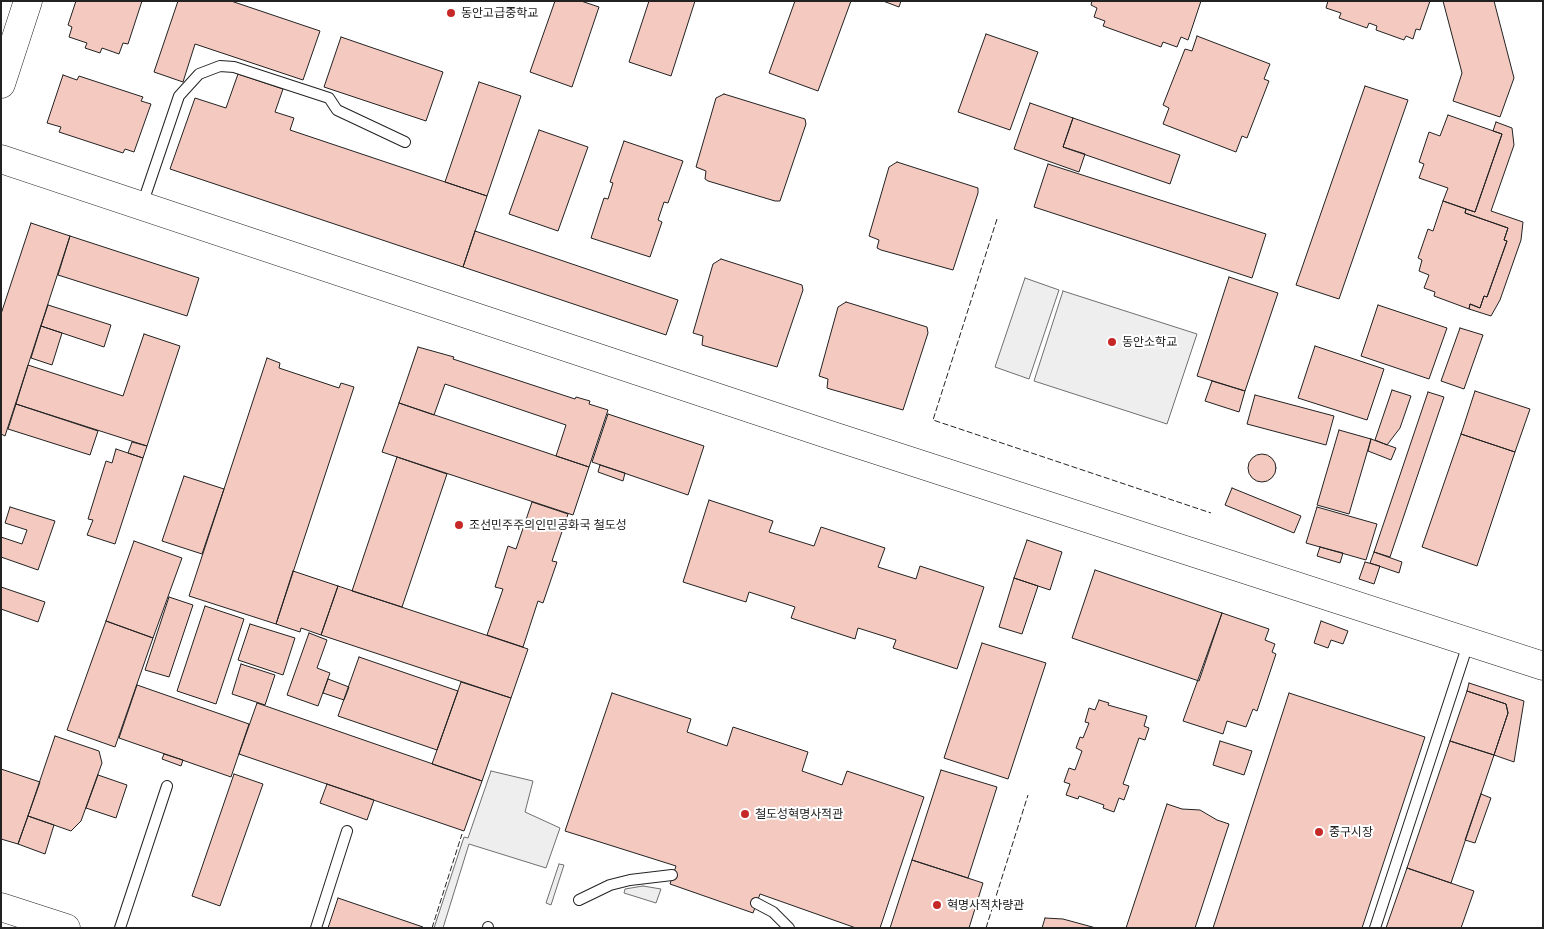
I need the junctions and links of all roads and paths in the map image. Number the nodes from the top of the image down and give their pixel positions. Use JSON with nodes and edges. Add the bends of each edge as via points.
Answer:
{"nodes":[{"id":1,"x":28,"y":1,"type":"edge"},
{"id":2,"x":1,"y":84,"type":"edge"},
{"id":3,"x":405,"y":142,"type":"dead end"},
{"id":4,"x":1,"y":160,"type":"edge"},
{"id":5,"x":142,"y":206,"type":"junction"},
{"id":6,"x":1469,"y":642,"type":"junction"},
{"id":7,"x":1543,"y":666,"type":"edge"},
{"id":8,"x":167,"y":786,"type":"dead end"},
{"id":9,"x":347,"y":831,"type":"dead end"},
{"id":10,"x":672,"y":876,"type":"dead end"},
{"id":11,"x":579,"y":900,"type":"dead end"},
{"id":12,"x":756,"y":903,"type":"dead end"},
{"id":13,"x":1,"y":907,"type":"edge"},
{"id":14,"x":66,"y":928,"type":"edge"},
{"id":15,"x":120,"y":928,"type":"edge"},
{"id":16,"x":316,"y":928,"type":"edge"},
{"id":17,"x":789,"y":928,"type":"edge"},
{"id":18,"x":1375,"y":928,"type":"edge"}],
"edges":[{"from":1,"to":2,"type":"street"},
{"from":3,"to":5,"type":"lane","via":[[337,110],[329,98],[234,67],[220,66],[199,74],[179,96]]},
{"from":4,"to":5,"type":"street"},
{"from":5,"to":6,"type":"street","via":[[833,436]]},
{"from":6,"to":7,"type":"street"},
{"from":6,"to":18,"type":"lane"},
{"from":8,"to":15,"type":"lane"},
{"from":9,"to":16,"type":"lane"},
{"from":10,"to":11,"type":"lane","via":[[630,880]]},
{"from":12,"to":17,"type":"lane","via":[[773,912]]},
{"from":13,"to":14,"type":"street"}]}
